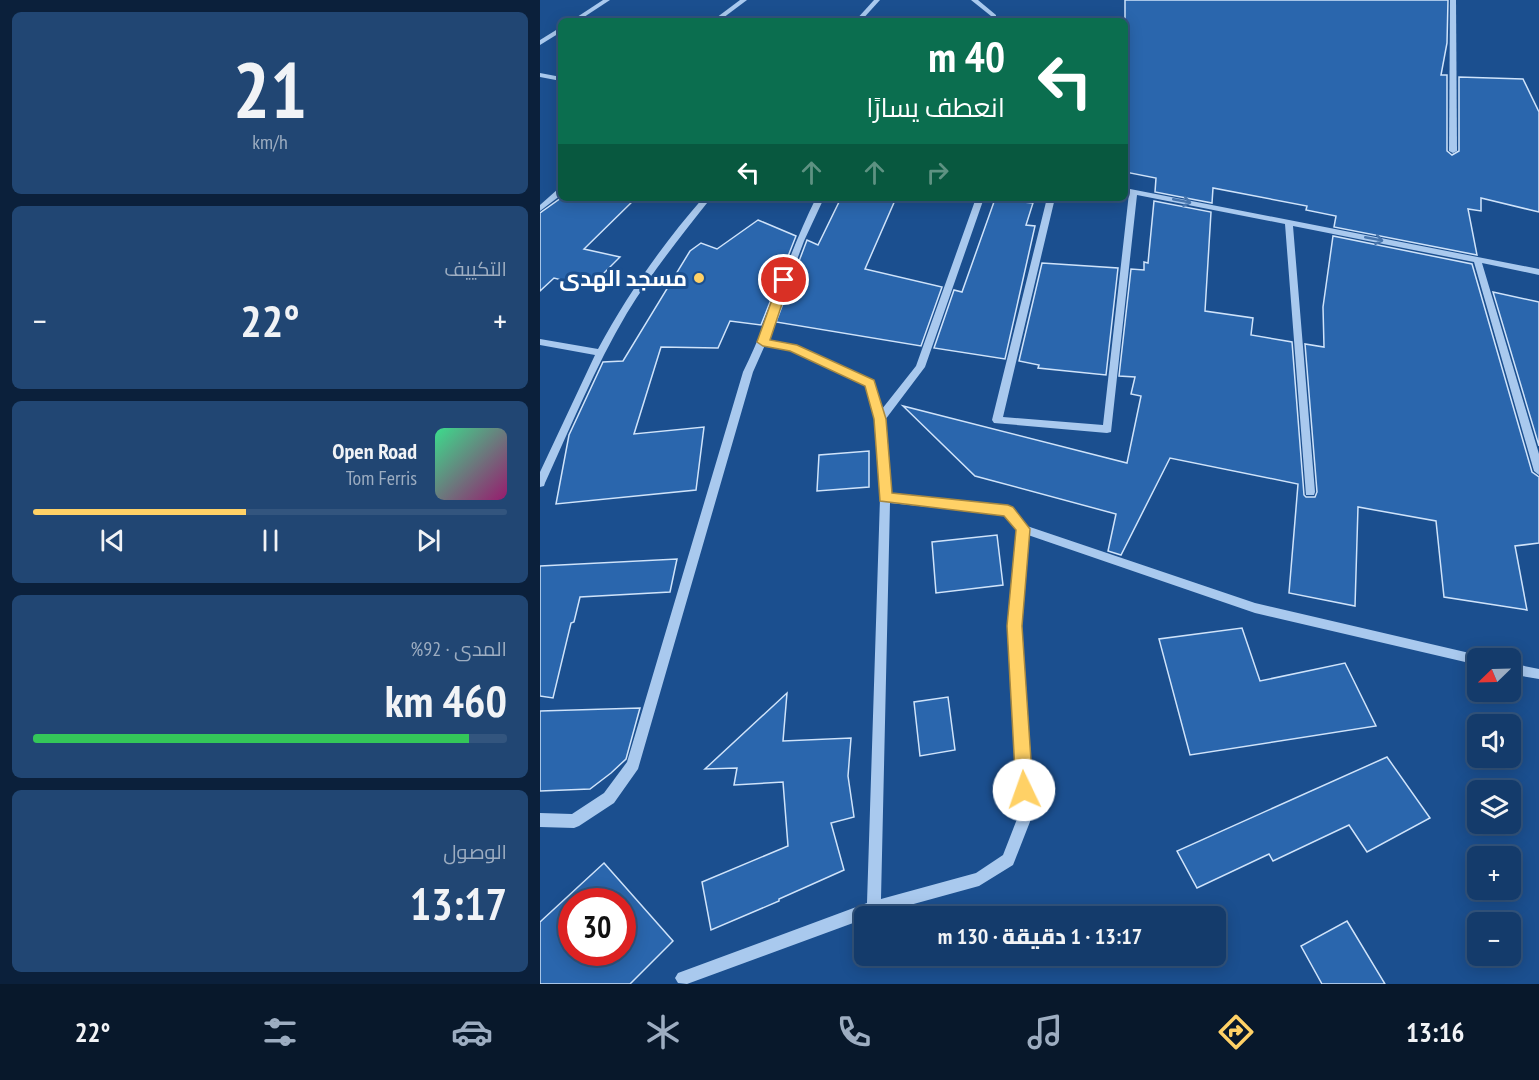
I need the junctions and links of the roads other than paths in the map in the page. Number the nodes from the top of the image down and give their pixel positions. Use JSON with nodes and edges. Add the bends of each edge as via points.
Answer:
{"nodes":[{"id":1,"x":607,"y":0,"type":"edge"},
{"id":2,"x":744,"y":0,"type":"edge"},
{"id":3,"x":877,"y":0,"type":"edge"},
{"id":4,"x":974,"y":0,"type":"edge"},
{"id":5,"x":1453,"y":0,"type":"edge"},
{"id":6,"x":579,"y":18,"type":"edge"},
{"id":7,"x":720,"y":18,"type":"edge"},
{"id":8,"x":861,"y":18,"type":"edge"},
{"id":9,"x":994,"y":18,"type":"edge"},
{"id":10,"x":558,"y":31,"type":"edge"},
{"id":11,"x":540,"y":43,"type":"edge"},
{"id":12,"x":540,"y":75,"type":"edge"},
{"id":13,"x":558,"y":78,"type":"edge"},
{"id":14,"x":1453,"y":151,"type":"dead end"},
{"id":15,"x":1129,"y":191,"type":"edge"},
{"id":16,"x":558,"y":194,"type":"edge"},
{"id":17,"x":703,"y":201,"type":"edge"},
{"id":18,"x":819,"y":201,"type":"edge"},
{"id":19,"x":979,"y":201,"type":"edge"},
{"id":20,"x":1051,"y":201,"type":"edge"},
{"id":21,"x":540,"y":209,"type":"edge"},
{"id":22,"x":1289,"y":222,"type":"junction"},
{"id":23,"x":1477,"y":259,"type":"junction"},
{"id":24,"x":1539,"y":272,"type":"edge"},
{"id":25,"x":540,"y":342,"type":"edge"},
{"id":26,"x":763,"y":342,"type":"junction"},
{"id":27,"x":600,"y":353,"type":"junction"},
{"id":28,"x":880,"y":419,"type":"junction"},
{"id":29,"x":1539,"y":471,"type":"edge"},
{"id":30,"x":540,"y":483,"type":"edge"},
{"id":31,"x":1310,"y":492,"type":"dead end"},
{"id":32,"x":885,"y":498,"type":"junction"},
{"id":33,"x":1023,"y":529,"type":"junction"},
{"id":34,"x":1467,"y":657,"type":"edge"},
{"id":35,"x":1521,"y":670,"type":"edge"},
{"id":36,"x":1539,"y":674,"type":"edge"},
{"id":37,"x":540,"y":820,"type":"edge"},
{"id":38,"x":874,"y":906,"type":"edge"},
{"id":39,"x":881,"y":906,"type":"edge"},
{"id":40,"x":854,"y":915,"type":"edge"},
{"id":41,"x":683,"y":978,"type":"dead end"}],
"edges":[{"from":1,"to":6,"type":"street"},
{"from":2,"to":7,"type":"street"},
{"from":3,"to":8,"type":"street"},
{"from":4,"to":9,"type":"street"},
{"from":5,"to":14,"type":"street"},
{"from":10,"to":11,"type":"street"},
{"from":12,"to":13,"type":"street"},
{"from":15,"to":20,"type":"street","via":[[1107,429],[997,420]]},
{"from":15,"to":22,"type":"street","one_way":true},
{"from":16,"to":21,"type":"street"},
{"from":17,"to":27,"type":"street","via":[[682,226]]},
{"from":18,"to":26,"type":"street","via":[[784,280]]},
{"from":19,"to":28,"type":"street","via":[[920,367]]},
{"from":22,"to":23,"type":"street","one_way":true},
{"from":22,"to":31,"type":"street"},
{"from":23,"to":24,"type":"street"},
{"from":23,"to":29,"type":"street"},
{"from":25,"to":27,"type":"street"},
{"from":26,"to":28,"type":"street","via":[[793,348],[870,383]]},
{"from":26,"to":37,"type":"street","via":[[748,372],[633,765],[609,798],[574,821]]},
{"from":27,"to":30,"type":"street"},
{"from":28,"to":32,"type":"street"},
{"from":32,"to":33,"type":"street","via":[[1008,511]]},
{"from":32,"to":38,"type":"street"},
{"from":33,"to":34,"type":"street","via":[[1255,608]]},
{"from":33,"to":39,"type":"street","via":[[1014,626],[1026,814],[1008,860],[979,879]]},
{"from":35,"to":36,"type":"street"},
{"from":40,"to":41,"type":"street"}]}
